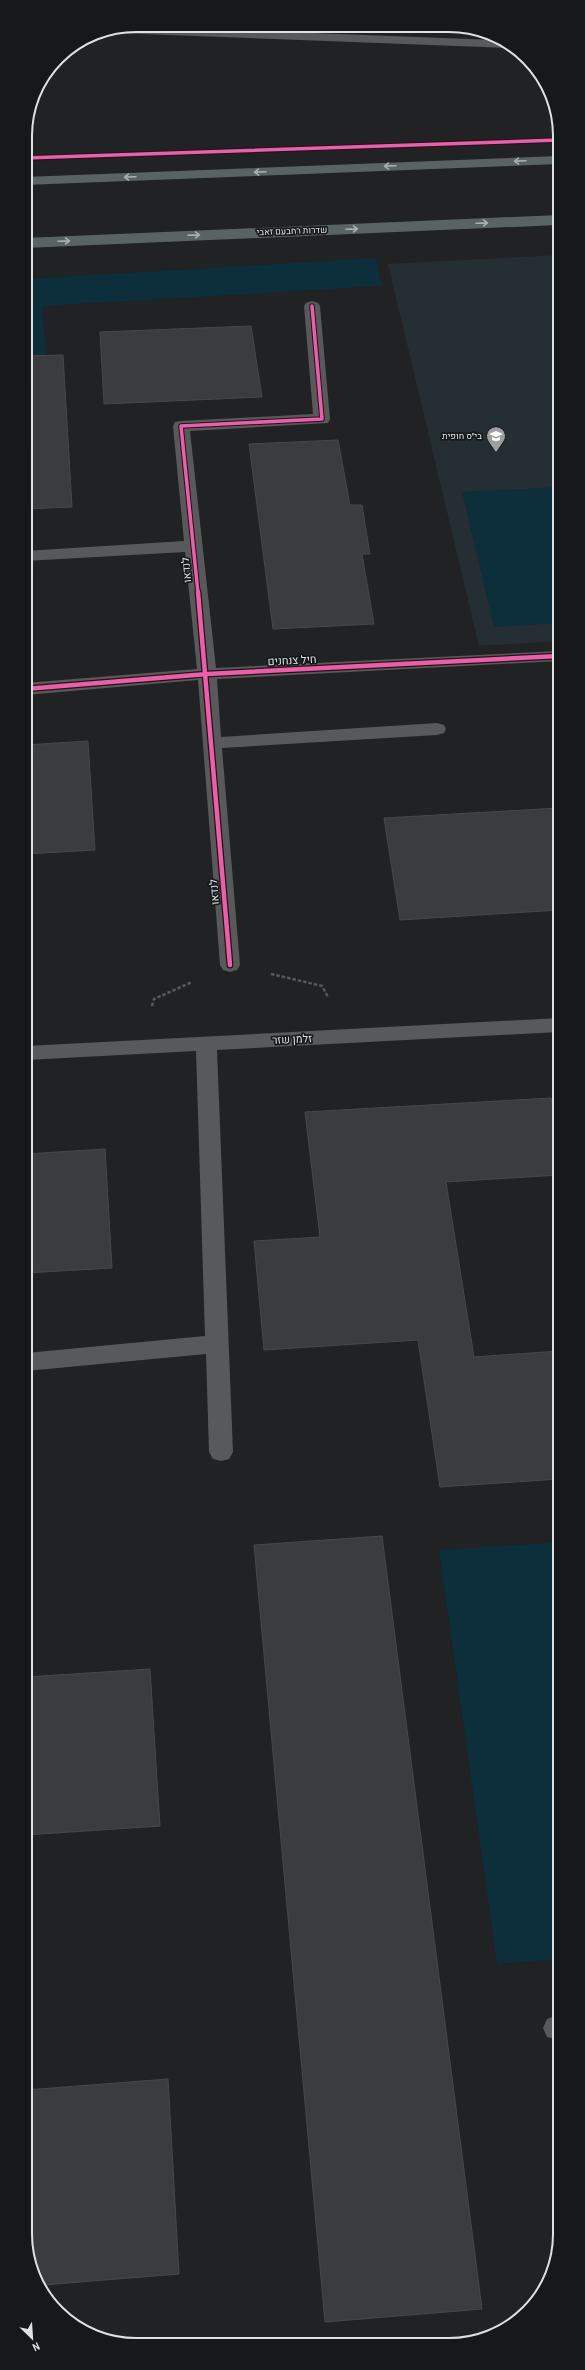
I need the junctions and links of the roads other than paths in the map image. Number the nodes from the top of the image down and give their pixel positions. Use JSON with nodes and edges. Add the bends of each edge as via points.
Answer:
{"nodes":[{"id":1,"x":188,"y":32,"type":"edge"},
{"id":2,"x":499,"y":45,"type":"edge"},
{"id":3,"x":553,"y":160,"type":"edge"},
{"id":4,"x":32,"y":181,"type":"edge"},
{"id":5,"x":553,"y":220,"type":"edge"},
{"id":6,"x":32,"y":243,"type":"edge"},
{"id":7,"x":312,"y":306,"type":"dead end"},
{"id":8,"x":194,"y":546,"type":"junction"},
{"id":9,"x":32,"y":556,"type":"edge"},
{"id":10,"x":553,"y":656,"type":"edge"},
{"id":11,"x":207,"y":674,"type":"junction"},
{"id":12,"x":32,"y":688,"type":"edge"},
{"id":13,"x":437,"y":729,"type":"dead end"},
{"id":14,"x":212,"y":743,"type":"junction"},
{"id":15,"x":230,"y":965,"type":"road end"},
{"id":16,"x":553,"y":1025,"type":"edge"},
{"id":17,"x":206,"y":1043,"type":"junction"},
{"id":18,"x":32,"y":1054,"type":"edge"},
{"id":19,"x":217,"y":1344,"type":"junction"},
{"id":20,"x":32,"y":1361,"type":"edge"},
{"id":21,"x":221,"y":1452,"type":"dead end"}],
"edges":[{"from":1,"to":2,"type":"street"},
{"from":3,"to":4,"type":"main road","one_way":true},
{"from":6,"to":5,"type":"main road","name":"שדרות רחבעם זאבי","one_way":true},
{"from":7,"to":8,"type":"street","name":"לנדאו","via":[[322,419],[181,426]]},
{"from":8,"to":9,"type":"street"},
{"from":8,"to":11,"type":"street","name":"לנדאו"},
{"from":10,"to":11,"type":"street","name":"חיל צנחנים"},
{"from":11,"to":12,"type":"street","name":"חיל צנחנים"},
{"from":11,"to":14,"type":"street","name":"לנדאו"},
{"from":13,"to":14,"type":"street"},
{"from":14,"to":15,"type":"street","name":"לנדאו"},
{"from":16,"to":17,"type":"street","name":"זלמן שזר"},
{"from":17,"to":18,"type":"street","name":"זלמן שזר"},
{"from":17,"to":19,"type":"street"},
{"from":19,"to":20,"type":"street"},
{"from":19,"to":21,"type":"street"}]}
